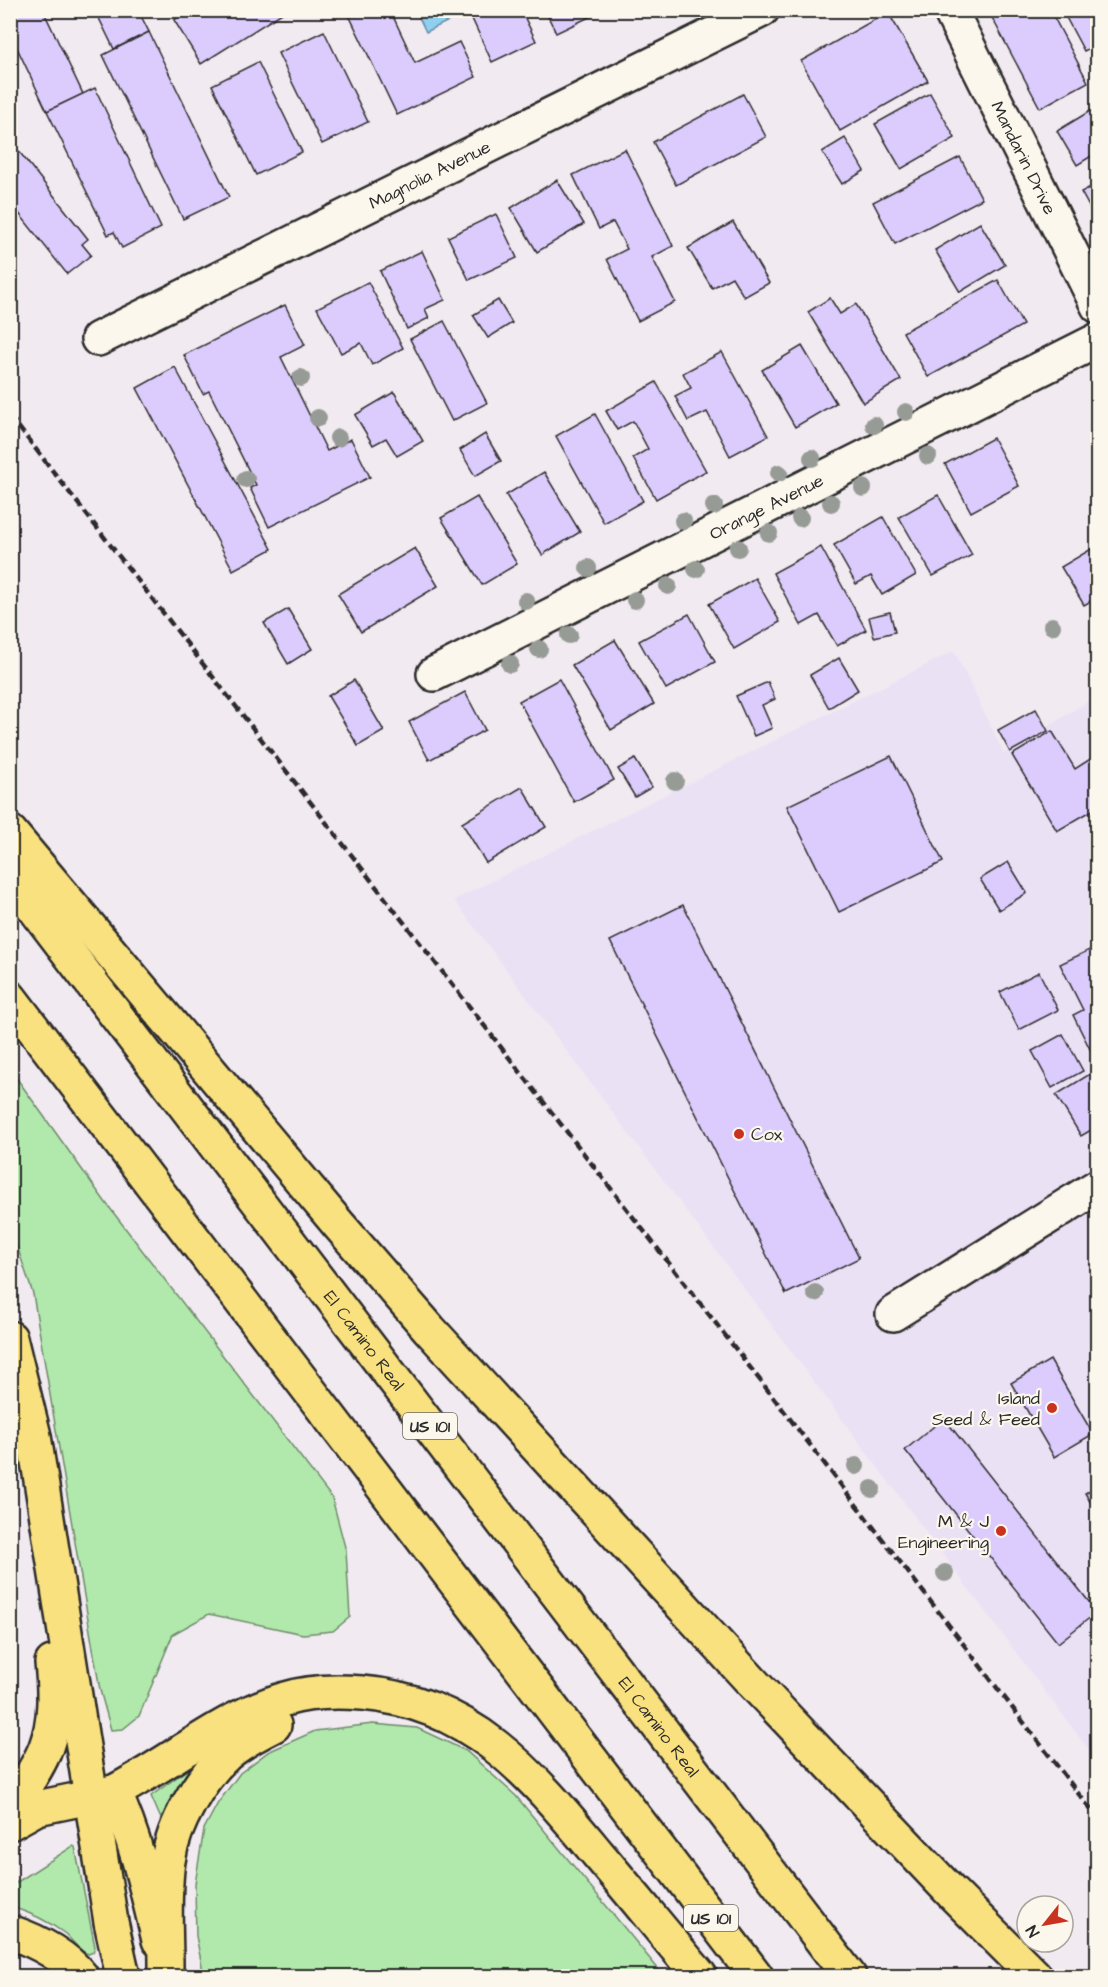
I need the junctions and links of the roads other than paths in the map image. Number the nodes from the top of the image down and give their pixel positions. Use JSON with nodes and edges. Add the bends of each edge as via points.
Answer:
{"nodes":[{"id":1,"x":762,"y":10,"type":"edge"},
{"id":2,"x":950,"y":10,"type":"edge"},
{"id":3,"x":1098,"y":306,"type":"edge"},
{"id":4,"x":98,"y":339,"type":"dead end"},
{"id":5,"x":1098,"y":340,"type":"edge"},
{"id":6,"x":434,"y":674,"type":"dead end"},
{"id":7,"x":10,"y":832,"type":"edge"},
{"id":8,"x":10,"y":876,"type":"edge"},
{"id":9,"x":10,"y":998,"type":"edge"},
{"id":10,"x":1098,"y":1186,"type":"edge"},
{"id":11,"x":893,"y":1314,"type":"dead end"},
{"id":12,"x":10,"y":1338,"type":"edge"},
{"id":13,"x":10,"y":1370,"type":"edge"},
{"id":14,"x":390,"y":1695,"type":"junction"},
{"id":15,"x":102,"y":1795,"type":"junction"},
{"id":16,"x":10,"y":1809,"type":"edge"},
{"id":17,"x":10,"y":1823,"type":"edge"},
{"id":18,"x":10,"y":1932,"type":"edge"},
{"id":19,"x":167,"y":1972,"type":"edge"},
{"id":20,"x":81,"y":1977,"type":"edge"},
{"id":21,"x":123,"y":1977,"type":"edge"},
{"id":22,"x":700,"y":1977,"type":"edge"},
{"id":23,"x":756,"y":1977,"type":"edge"},
{"id":24,"x":849,"y":1977,"type":"edge"},
{"id":25,"x":1035,"y":1977,"type":"edge"}],
"edges":[{"from":1,"to":4,"type":"street","name":"Magnolia Avenue"},
{"from":2,"to":3,"type":"street","name":"Mandarin Drive"},
{"from":5,"to":6,"type":"street","name":"Orange Avenue"},
{"from":7,"to":25,"type":"main road","via":[[430,1330],[754,1684]]},
{"from":8,"to":24,"type":"main road","name":"El Camino Real","number":"US 101"},
{"from":9,"to":23,"type":"main road","number":"US 101"},
{"from":10,"to":11,"type":"street"},
{"from":12,"to":15,"type":"main road","via":[[34,1436]]},
{"from":13,"to":16,"type":"main road","via":[[54,1700],[45,1749]]},
{"from":14,"to":15,"type":"main road","via":[[308,1693],[269,1704],[161,1767]]},
{"from":14,"to":19,"type":"main road","via":[[346,1702],[277,1724],[239,1744],[210,1772],[172,1841],[166,1889]]},
{"from":14,"to":22,"type":"main road","via":[[441,1712],[472,1728],[528,1774]]},
{"from":15,"to":17,"type":"main road","via":[[37,1808]]},
{"from":15,"to":19,"type":"main road","via":[[126,1817]]},
{"from":15,"to":21,"type":"main road","via":[[111,1922]]},
{"from":18,"to":20,"type":"main road","via":[[45,1947]]}]}
